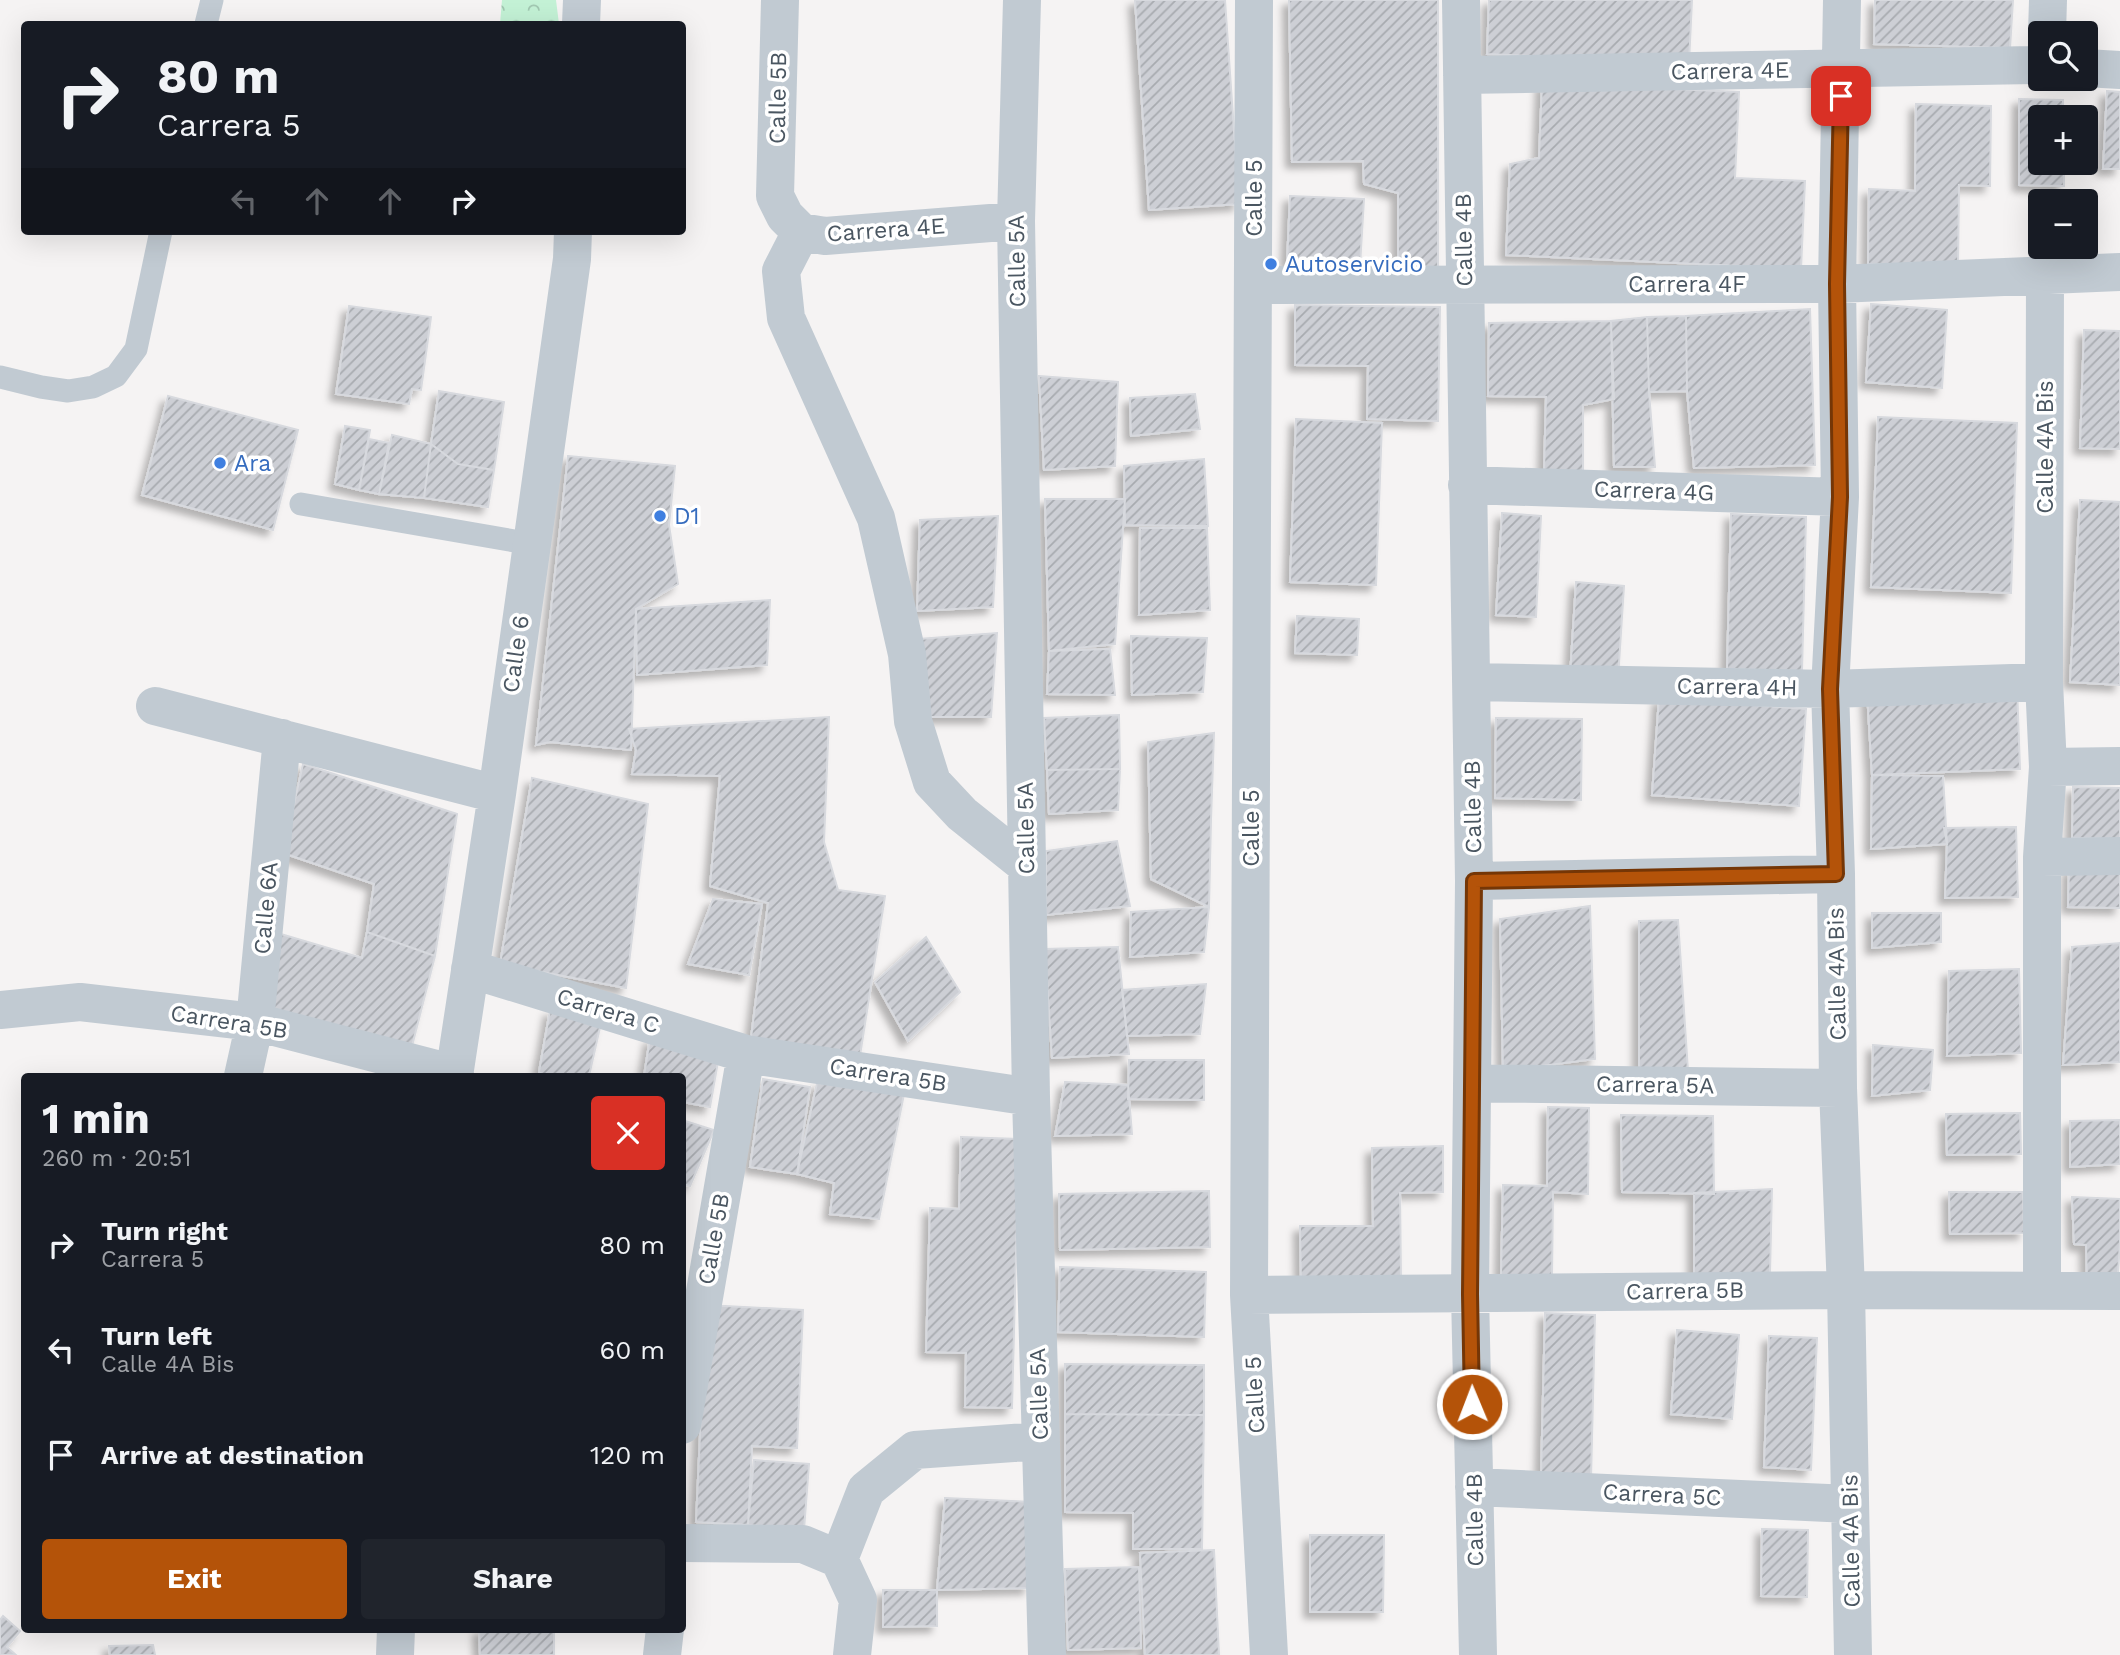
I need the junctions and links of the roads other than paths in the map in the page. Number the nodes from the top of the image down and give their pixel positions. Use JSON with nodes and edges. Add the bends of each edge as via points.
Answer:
{"nodes":[{"id":1,"x":212,"y":0,"type":"edge"},
{"id":2,"x":582,"y":0,"type":"edge"},
{"id":3,"x":780,"y":0,"type":"edge"},
{"id":4,"x":1021,"y":0,"type":"edge"},
{"id":5,"x":1254,"y":0,"type":"edge"},
{"id":6,"x":1461,"y":0,"type":"edge"},
{"id":7,"x":1842,"y":0,"type":"edge"},
{"id":8,"x":2048,"y":0,"type":"edge"},
{"id":9,"x":207,"y":21,"type":"edge"},
{"id":10,"x":581,"y":21,"type":"edge"},
{"id":11,"x":2048,"y":21,"type":"edge"},
{"id":12,"x":2028,"y":65,"type":"edge"},
{"id":13,"x":1842,"y":69,"type":"junction"},
{"id":14,"x":2098,"y":69,"type":"edge"},
{"id":15,"x":2120,"y":70,"type":"edge"},
{"id":16,"x":1462,"y":75,"type":"junction"},
{"id":17,"x":775,"y":196,"type":"joint"},
{"id":18,"x":1016,"y":221,"type":"junction"},
{"id":19,"x":801,"y":232,"type":"junction"},
{"id":20,"x":161,"y":235,"type":"edge"},
{"id":21,"x":573,"y":235,"type":"edge"},
{"id":22,"x":2120,"y":272,"type":"edge"},
{"id":23,"x":2045,"y":275,"type":"junction"},
{"id":24,"x":1464,"y":284,"type":"junction"},
{"id":25,"x":1837,"y":284,"type":"junction"},
{"id":26,"x":1253,"y":285,"type":"junction"},
{"id":27,"x":0,"y":377,"type":"edge"},
{"id":28,"x":1467,"y":485,"type":"junction"},
{"id":29,"x":1840,"y":497,"type":"junction"},
{"id":30,"x":301,"y":504,"type":"dead end"},
{"id":31,"x":532,"y":544,"type":"junction"},
{"id":32,"x":1471,"y":682,"type":"junction"},
{"id":33,"x":2044,"y":682,"type":"junction"},
{"id":34,"x":1830,"y":689,"type":"junction"},
{"id":35,"x":155,"y":706,"type":"dead end"},
{"id":36,"x":282,"y":738,"type":"junction"},
{"id":37,"x":2120,"y":766,"type":"edge"},
{"id":38,"x":2048,"y":767,"type":"junction"},
{"id":39,"x":497,"y":794,"type":"junction"},
{"id":40,"x":2120,"y":856,"type":"edge"},
{"id":41,"x":2042,"y":857,"type":"junction"},
{"id":42,"x":1027,"y":866,"type":"junction"},
{"id":43,"x":1836,"y":874,"type":"junction"},
{"id":44,"x":1474,"y":881,"type":"junction"},
{"id":45,"x":470,"y":969,"type":"junction"},
{"id":46,"x":0,"y":1010,"type":"edge"},
{"id":47,"x":255,"y":1022,"type":"junction"},
{"id":48,"x":746,"y":1054,"type":"junction"},
{"id":49,"x":244,"y":1073,"type":"edge"},
{"id":50,"x":446,"y":1073,"type":"edge"},
{"id":51,"x":454,"y":1073,"type":"edge"},
{"id":52,"x":1472,"y":1083,"type":"junction"},
{"id":53,"x":1838,"y":1088,"type":"junction"},
{"id":54,"x":1031,"y":1097,"type":"junction"},
{"id":55,"x":1846,"y":1290,"type":"junction"},
{"id":56,"x":2042,"y":1291,"type":"junction"},
{"id":57,"x":2120,"y":1291,"type":"edge"},
{"id":58,"x":1470,"y":1294,"type":"junction"},
{"id":59,"x":1249,"y":1295,"type":"junction"},
{"id":60,"x":686,"y":1402,"type":"edge"},
{"id":61,"x":1040,"y":1441,"type":"junction"},
{"id":62,"x":1474,"y":1487,"type":"junction"},
{"id":63,"x":1850,"y":1504,"type":"junction"},
{"id":64,"x":686,"y":1543,"type":"edge"},
{"id":65,"x":839,"y":1559,"type":"junction"},
{"id":66,"x":396,"y":1633,"type":"edge"},
{"id":67,"x":665,"y":1633,"type":"edge"},
{"id":68,"x":395,"y":1655,"type":"edge"},
{"id":69,"x":662,"y":1655,"type":"edge"},
{"id":70,"x":852,"y":1655,"type":"edge"},
{"id":71,"x":1047,"y":1655,"type":"edge"},
{"id":72,"x":1269,"y":1655,"type":"edge"},
{"id":73,"x":1478,"y":1655,"type":"edge"},
{"id":74,"x":1853,"y":1655,"type":"edge"}],
"edges":[{"from":1,"to":9,"type":"lane"},
{"from":2,"to":10,"type":"street"},
{"from":3,"to":17,"type":"street","name":"Calle 5B"},
{"from":4,"to":18,"type":"street","name":"Calle 5A"},
{"from":5,"to":26,"type":"street","name":"Calle 5"},
{"from":6,"to":16,"type":"street","name":"Calle 4B"},
{"from":7,"to":13,"type":"street","name":"Calle 4A Bis"},
{"from":8,"to":11,"type":"street"},
{"from":12,"to":13,"type":"street","name":"Carrera 4E"},
{"from":13,"to":16,"type":"street","name":"Carrera 4E"},
{"from":13,"to":25,"type":"street","name":"Calle 4A Bis"},
{"from":14,"to":15,"type":"street"},
{"from":16,"to":24,"type":"street","name":"Calle 4B"},
{"from":17,"to":19,"type":"street","name":"Carrera 4E","via":[[785,216]]},
{"from":18,"to":19,"type":"street","name":"Carrera 4E","via":[[825,236]]},
{"from":18,"to":42,"type":"street","name":"Calle 5A"},
{"from":19,"to":42,"type":"street","via":[[780,271],[786,318],[876,518],[907,654],[913,720],[932,782],[961,814]]},
{"from":20,"to":27,"type":"lane","via":[[136,349],[116,376],[93,387],[68,391]]},
{"from":21,"to":31,"type":"street","name":"Calle 6"},
{"from":22,"to":23,"type":"street","name":"Carrera 4F"},
{"from":23,"to":25,"type":"street","name":"Carrera 4F"},
{"from":23,"to":33,"type":"street","name":"Calle 4A Bis"},
{"from":24,"to":25,"type":"street","name":"Carrera 4F"},
{"from":24,"to":26,"type":"street","name":"Carrera 4F"},
{"from":24,"to":28,"type":"street","name":"Calle 4B"},
{"from":25,"to":29,"type":"street","name":"Calle 4A Bis"},
{"from":26,"to":59,"type":"street","name":"Calle 5"},
{"from":28,"to":29,"type":"street","name":"Carrera 4G"},
{"from":28,"to":32,"type":"street","name":"Calle 4B"},
{"from":29,"to":34,"type":"street","name":"Calle 4A Bis"},
{"from":30,"to":31,"type":"lane"},
{"from":31,"to":39,"type":"street","name":"Calle 6"},
{"from":32,"to":34,"type":"street","name":"Carrera 4H"},
{"from":32,"to":44,"type":"street","name":"Calle 4B"},
{"from":33,"to":34,"type":"street","name":"Carrera 4H"},
{"from":33,"to":38,"type":"street","name":"Calle 4A Bis"},
{"from":34,"to":43,"type":"street","name":"Calle 4A Bis"},
{"from":35,"to":36,"type":"street"},
{"from":36,"to":39,"type":"street"},
{"from":36,"to":47,"type":"street","name":"Calle 6A"},
{"from":37,"to":38,"type":"street"},
{"from":38,"to":41,"type":"street","name":"Calle 4A Bis"},
{"from":39,"to":45,"type":"street","name":"Calle 6"},
{"from":40,"to":41,"type":"street"},
{"from":41,"to":56,"type":"street","name":"Calle 4A Bis"},
{"from":42,"to":54,"type":"street","name":"Calle 5A"},
{"from":43,"to":44,"type":"street"},
{"from":43,"to":53,"type":"street","name":"Calle 4A Bis"},
{"from":44,"to":52,"type":"street","name":"Calle 4B"},
{"from":45,"to":48,"type":"street","name":"Carrera C"},
{"from":45,"to":51,"type":"street","name":"Calle 6"},
{"from":46,"to":47,"type":"street","name":"Carrera 5B","via":[[80,1002]]},
{"from":47,"to":49,"type":"street","name":"Calle 6A"},
{"from":47,"to":50,"type":"street","name":"Carrera 5B"},
{"from":48,"to":54,"type":"street","name":"Carrera 5B"},
{"from":48,"to":60,"type":"street","name":"Calle 5B"},
{"from":52,"to":53,"type":"street","name":"Carrera 5A"},
{"from":52,"to":58,"type":"street","name":"Calle 4B"},
{"from":53,"to":55,"type":"street","name":"Calle 4A Bis"},
{"from":54,"to":61,"type":"street","name":"Calle 5A"},
{"from":55,"to":56,"type":"street","name":"Carrera 5B"},
{"from":55,"to":58,"type":"street","name":"Carrera 5B"},
{"from":55,"to":63,"type":"street","name":"Calle 4A Bis"},
{"from":56,"to":57,"type":"street","name":"Carrera 5B"},
{"from":58,"to":59,"type":"street","name":"Carrera 5B"},
{"from":58,"to":62,"type":"street","name":"Calle 4B"},
{"from":59,"to":72,"type":"street","name":"Calle 5"},
{"from":61,"to":65,"type":"street","via":[[915,1450],[866,1490]]},
{"from":61,"to":71,"type":"street","name":"Calle 5A"},
{"from":62,"to":63,"type":"street","name":"Carrera 5C"},
{"from":62,"to":73,"type":"street","name":"Calle 4B"},
{"from":63,"to":74,"type":"street","name":"Calle 4A Bis"},
{"from":64,"to":65,"type":"street","via":[[803,1544]]},
{"from":65,"to":70,"type":"street","via":[[858,1600]]},
{"from":66,"to":68,"type":"street"},
{"from":67,"to":69,"type":"street"}]}
